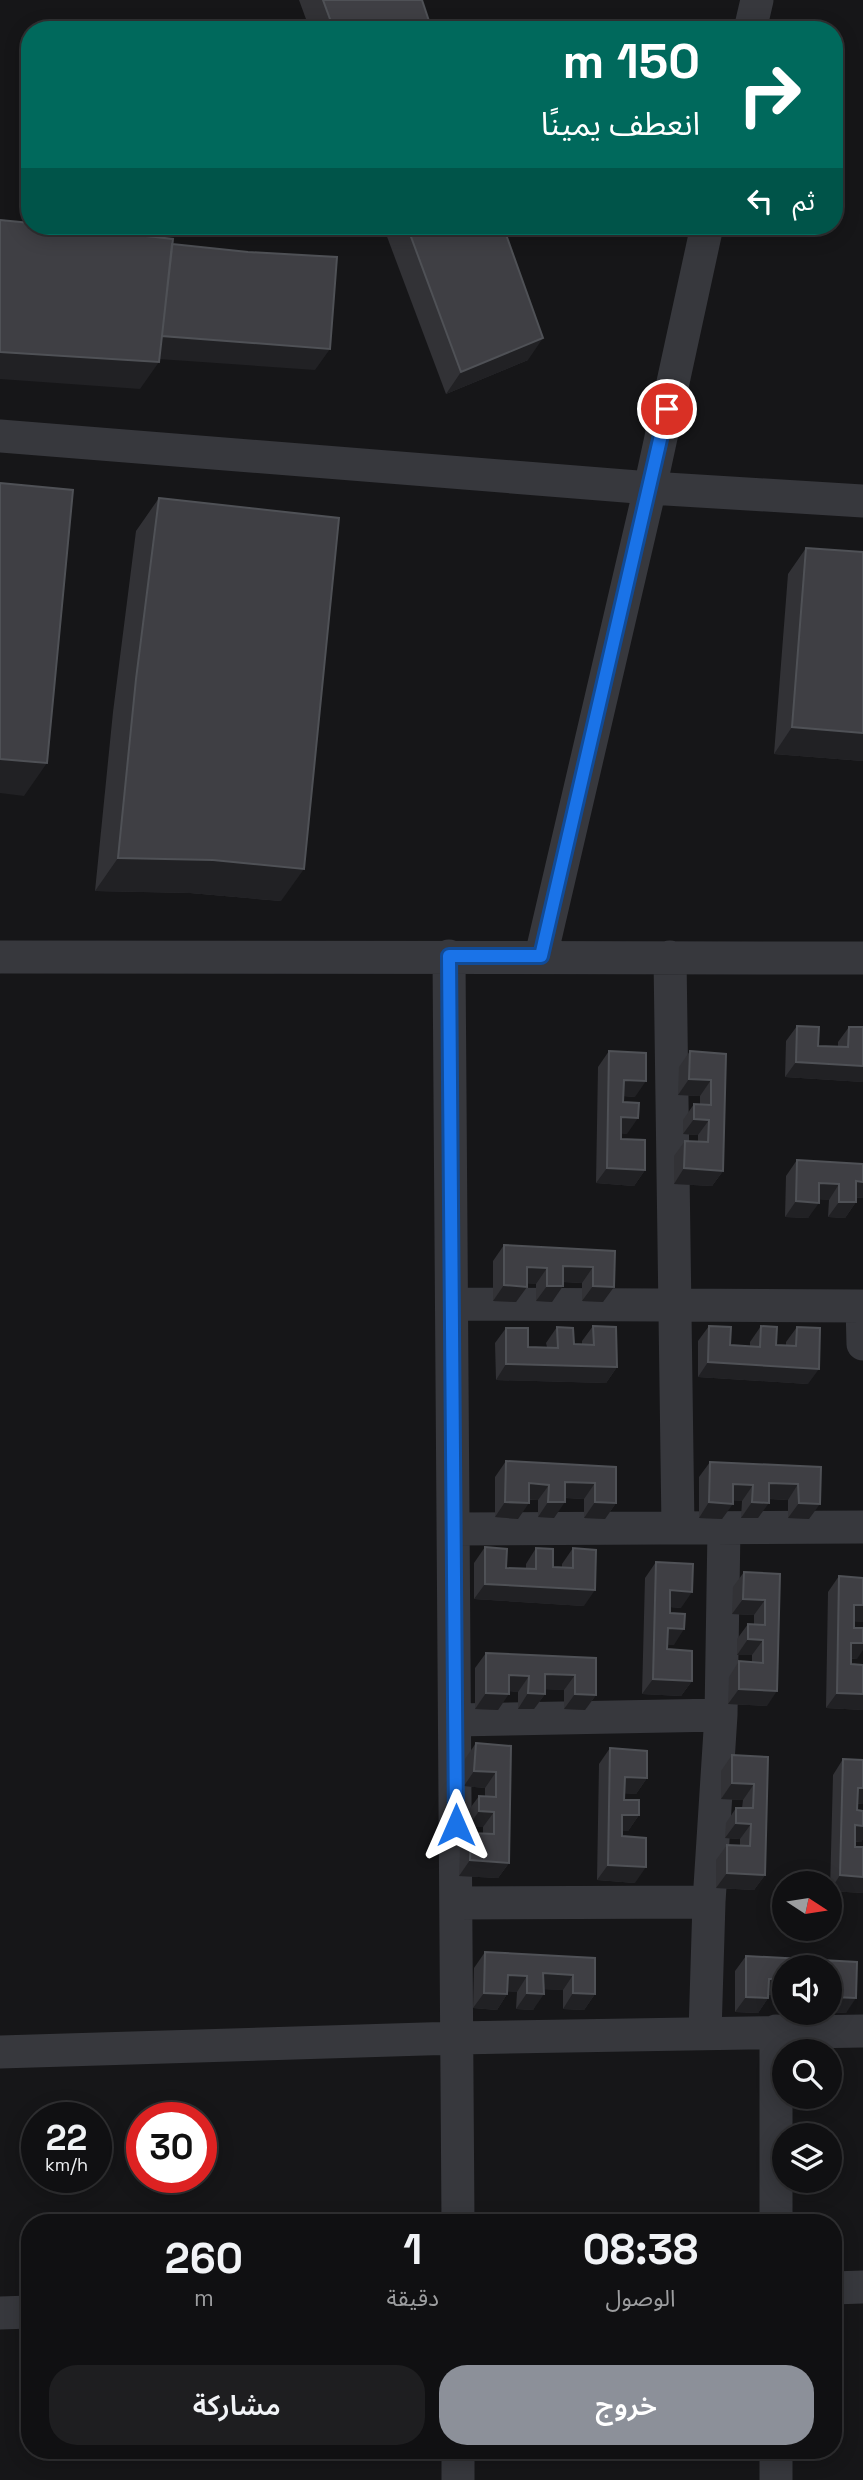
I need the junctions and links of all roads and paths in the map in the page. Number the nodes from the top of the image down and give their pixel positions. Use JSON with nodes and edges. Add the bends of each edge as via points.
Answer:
{"nodes":[{"id":1,"x":757,"y":0,"type":"edge"},
{"id":2,"x":752,"y":21,"type":"edge"},
{"id":3,"x":705,"y":235,"type":"edge"},
{"id":4,"x":0,"y":436,"type":"edge"},
{"id":5,"x":650,"y":488,"type":"junction"},
{"id":6,"x":863,"y":501,"type":"edge"},
{"id":7,"x":449,"y":956,"type":"junction"},
{"id":8,"x":541,"y":956,"type":"junction"},
{"id":9,"x":0,"y":957,"type":"edge"},
{"id":10,"x":670,"y":957,"type":"junction"},
{"id":11,"x":863,"y":958,"type":"edge"},
{"id":12,"x":452,"y":1304,"type":"junction"},
{"id":13,"x":674,"y":1304,"type":"junction"},
{"id":14,"x":863,"y":1306,"type":"edge"},
{"id":15,"x":863,"y":1344,"type":"edge"},
{"id":16,"x":863,"y":1527,"type":"edge"},
{"id":17,"x":678,"y":1528,"type":"junction"},
{"id":18,"x":724,"y":1528,"type":"junction"},
{"id":19,"x":453,"y":1529,"type":"junction"},
{"id":20,"x":721,"y":1715,"type":"junction"},
{"id":21,"x":455,"y":1720,"type":"junction"},
{"id":22,"x":709,"y":1902,"type":"junction"},
{"id":23,"x":456,"y":1903,"type":"junction"},
{"id":24,"x":863,"y":2031,"type":"edge"},
{"id":25,"x":776,"y":2032,"type":"junction"},
{"id":26,"x":705,"y":2033,"type":"junction"},
{"id":27,"x":457,"y":2038,"type":"junction"},
{"id":28,"x":0,"y":2052,"type":"edge"},
{"id":29,"x":458,"y":2214,"type":"edge"},
{"id":30,"x":776,"y":2214,"type":"edge"},
{"id":31,"x":863,"y":2287,"type":"edge"},
{"id":32,"x":842,"y":2288,"type":"edge"},
{"id":33,"x":0,"y":2312,"type":"edge"},
{"id":34,"x":21,"y":2312,"type":"edge"},
{"id":35,"x":458,"y":2459,"type":"edge"},
{"id":36,"x":776,"y":2459,"type":"edge"},
{"id":37,"x":458,"y":2480,"type":"edge"},
{"id":38,"x":776,"y":2480,"type":"edge"}],
"edges":[{"from":1,"to":2,"type":"street"},
{"from":3,"to":5,"type":"street"},
{"from":4,"to":5,"type":"street"},
{"from":5,"to":6,"type":"street"},
{"from":5,"to":8,"type":"street"},
{"from":7,"to":8,"type":"street"},
{"from":7,"to":9,"type":"street"},
{"from":7,"to":12,"type":"street"},
{"from":8,"to":10,"type":"street"},
{"from":10,"to":11,"type":"street"},
{"from":10,"to":13,"type":"street"},
{"from":12,"to":13,"type":"street"},
{"from":12,"to":19,"type":"street"},
{"from":13,"to":14,"type":"street"},
{"from":13,"to":17,"type":"street"},
{"from":14,"to":15,"type":"street"},
{"from":16,"to":18,"type":"street"},
{"from":17,"to":18,"type":"street"},
{"from":17,"to":19,"type":"street"},
{"from":18,"to":20,"type":"street"},
{"from":19,"to":21,"type":"street"},
{"from":20,"to":21,"type":"street"},
{"from":20,"to":22,"type":"street"},
{"from":21,"to":23,"type":"street"},
{"from":22,"to":23,"type":"street"},
{"from":22,"to":26,"type":"street"},
{"from":23,"to":27,"type":"street"},
{"from":24,"to":25,"type":"street"},
{"from":25,"to":26,"type":"street"},
{"from":25,"to":30,"type":"street"},
{"from":26,"to":27,"type":"street"},
{"from":27,"to":28,"type":"street"},
{"from":27,"to":29,"type":"street"},
{"from":31,"to":32,"type":"street"},
{"from":33,"to":34,"type":"street"},
{"from":35,"to":37,"type":"street"},
{"from":36,"to":38,"type":"street"}]}
